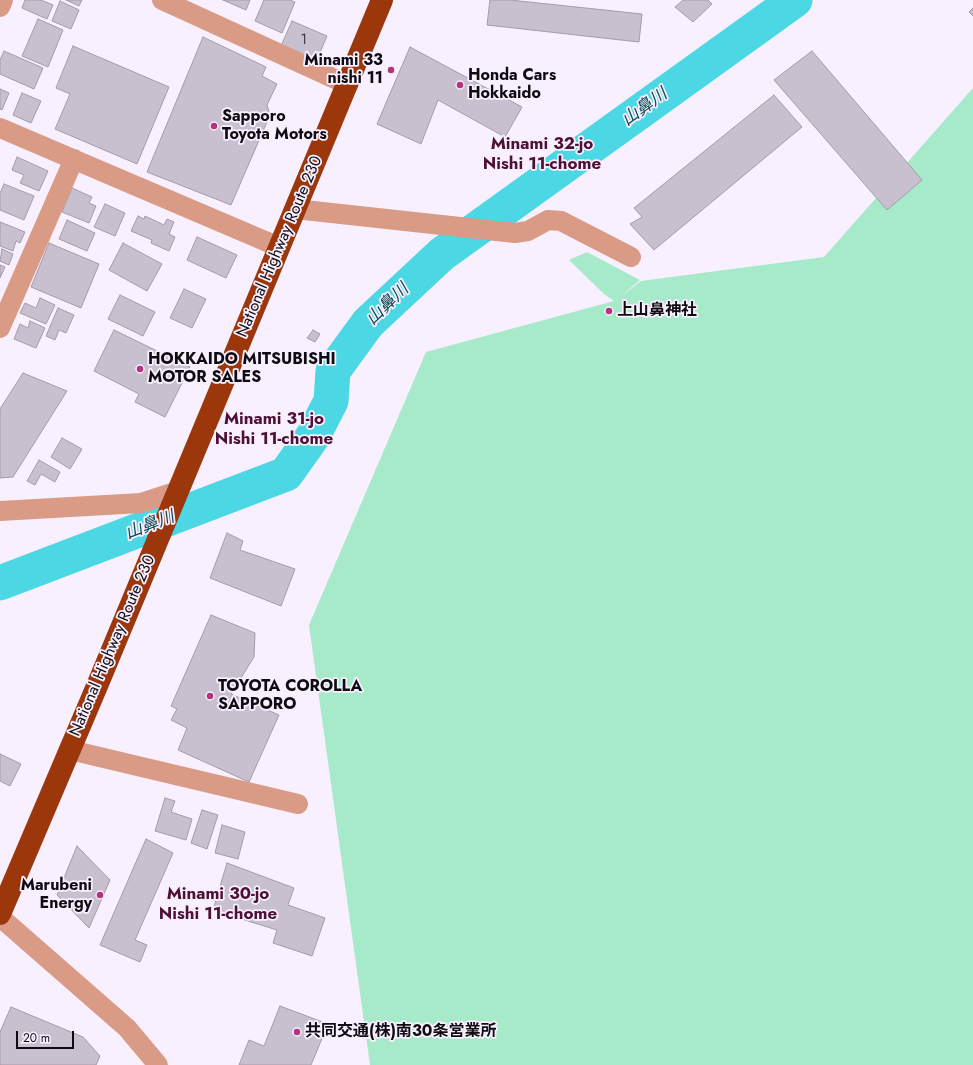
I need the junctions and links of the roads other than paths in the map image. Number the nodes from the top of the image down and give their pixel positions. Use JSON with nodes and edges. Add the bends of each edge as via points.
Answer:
{"nodes":[{"id":1,"x":3,"y":0,"type":"edge"},
{"id":2,"x":162,"y":0,"type":"edge"},
{"id":3,"x":382,"y":0,"type":"edge"},
{"id":4,"x":0,"y":7,"type":"edge"},
{"id":5,"x":348,"y":85,"type":"junction"},
{"id":6,"x":0,"y":128,"type":"edge"},
{"id":7,"x":74,"y":159,"type":"junction"},
{"id":8,"x":295,"y":209,"type":"junction"},
{"id":9,"x":279,"y":246,"type":"junction"},
{"id":10,"x":631,"y":256,"type":"dead end"},
{"id":11,"x":0,"y":328,"type":"edge"},
{"id":12,"x":176,"y":495,"type":"junction"},
{"id":13,"x":0,"y":510,"type":"edge"},
{"id":14,"x":70,"y":750,"type":"junction"},
{"id":15,"x":298,"y":804,"type":"dead end"},
{"id":16,"x":0,"y":916,"type":"edge"},
{"id":17,"x":158,"y":1065,"type":"edge"}],
"edges":[{"from":1,"to":4,"type":"street"},
{"from":2,"to":5,"type":"street"},
{"from":3,"to":5,"type":"highway","name":"National Highway Route 230"},
{"from":5,"to":8,"type":"highway","name":"National Highway Route 230"},
{"from":6,"to":7,"type":"street"},
{"from":7,"to":9,"type":"street"},
{"from":7,"to":11,"type":"street"},
{"from":8,"to":9,"type":"highway","name":"National Highway Route 230"},
{"from":8,"to":10,"type":"street","via":[[516,234],[528,231],[548,220],[561,221]]},
{"from":9,"to":12,"type":"highway","name":"National Highway Route 230"},
{"from":12,"to":13,"type":"street","via":[[141,503]]},
{"from":12,"to":14,"type":"highway","name":"National Highway Route 230"},
{"from":14,"to":15,"type":"street"},
{"from":14,"to":16,"type":"highway","name":"National Highway Route 230"},
{"from":16,"to":17,"type":"street","via":[[127,1028]]}]}
